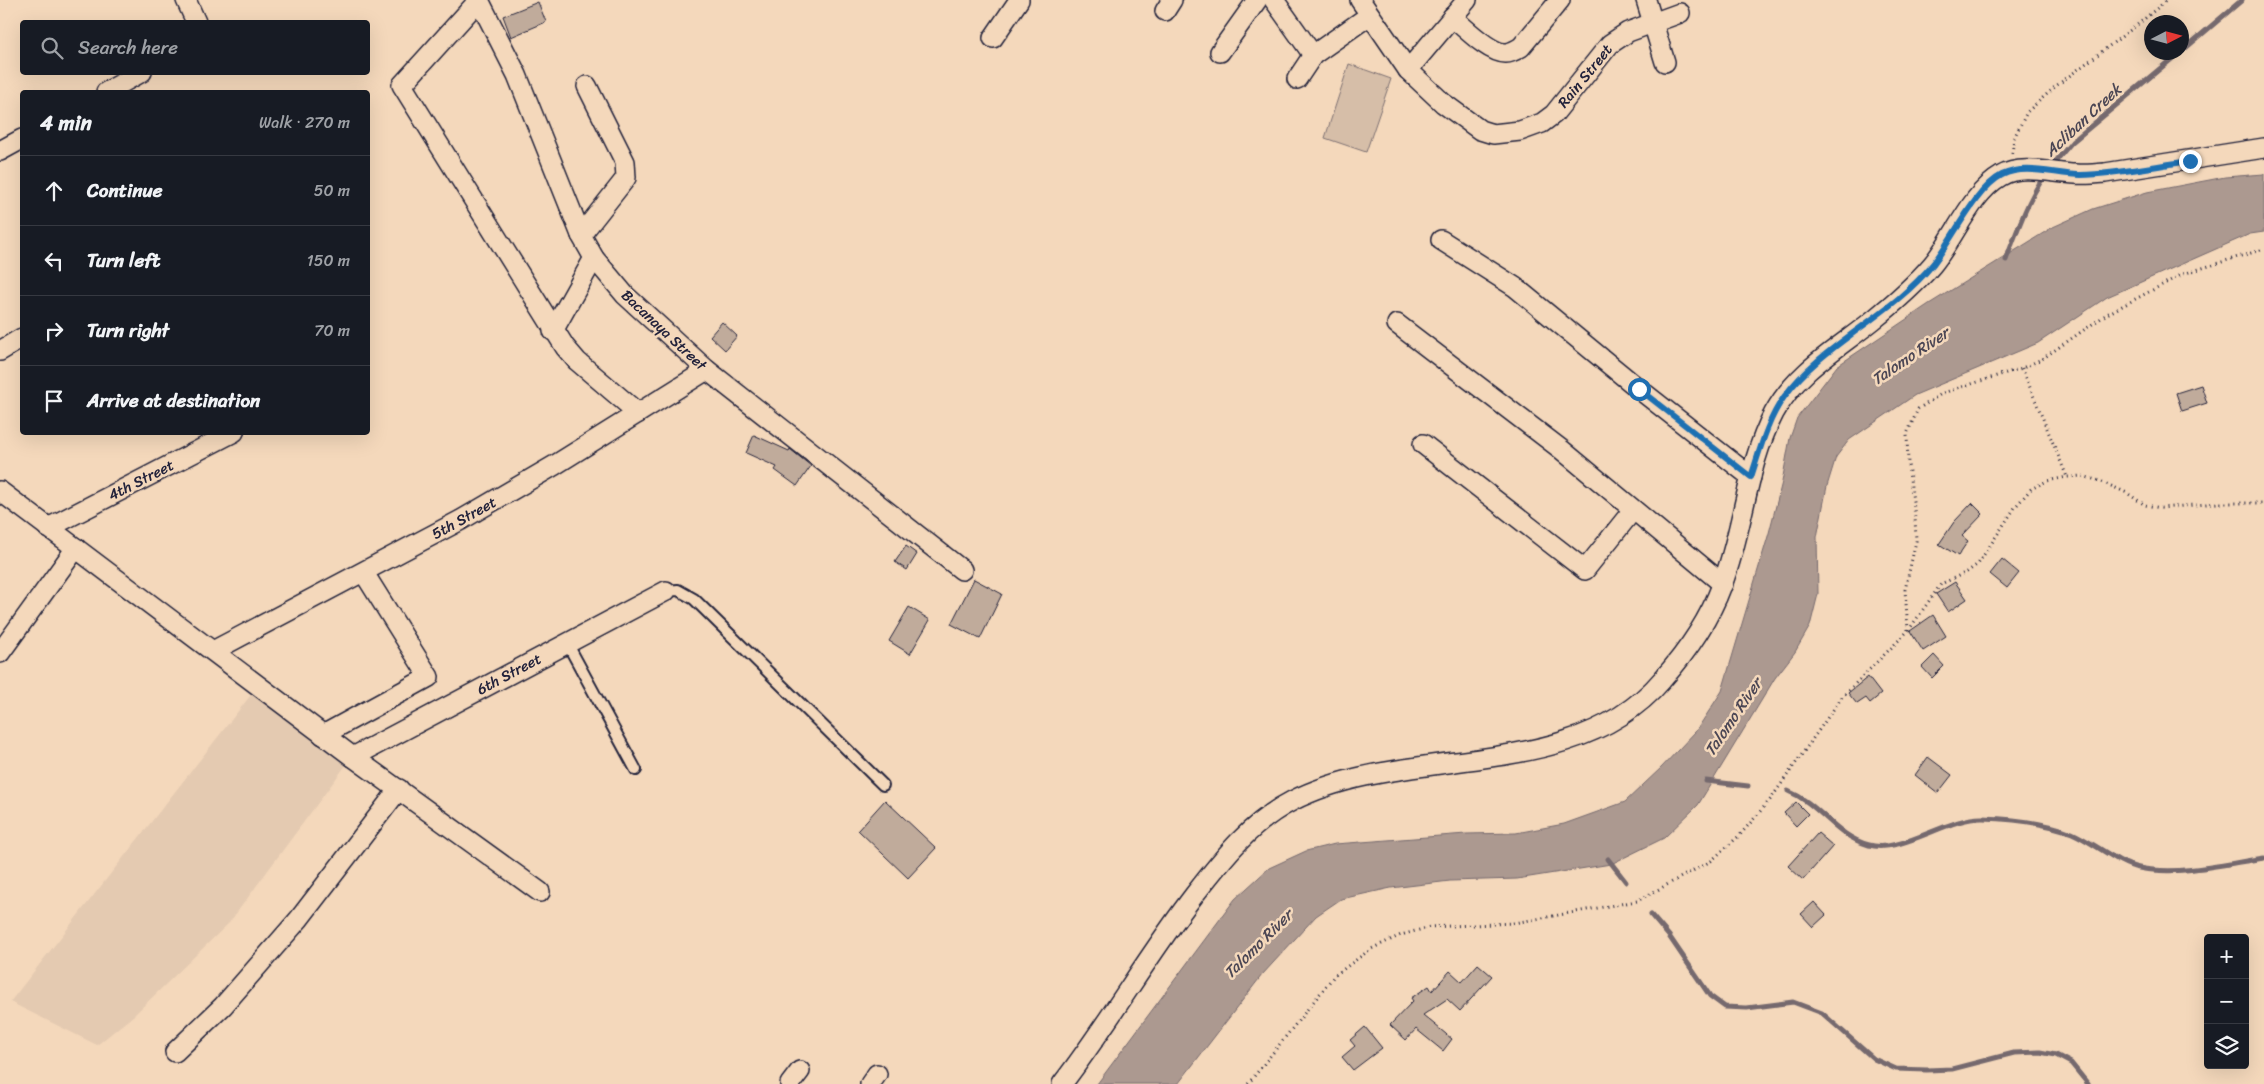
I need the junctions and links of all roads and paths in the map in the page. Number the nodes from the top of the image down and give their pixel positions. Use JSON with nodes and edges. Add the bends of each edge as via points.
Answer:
{"nodes":[{"id":1,"x":186,"y":0,"type":"edge"},
{"id":2,"x":479,"y":0,"type":"edge"},
{"id":3,"x":1019,"y":0,"type":"edge"},
{"id":4,"x":1256,"y":0,"type":"edge"},
{"id":5,"x":1274,"y":0,"type":"edge"},
{"id":6,"x":1467,"y":0,"type":"edge"},
{"id":7,"x":1560,"y":0,"type":"edge"},
{"id":8,"x":1646,"y":0,"type":"edge"},
{"id":9,"x":2167,"y":0,"type":"edge"},
{"id":10,"x":1365,"y":8,"type":"edge"},
{"id":11,"x":1680,"y":13,"type":"dead end"},
{"id":12,"x":1452,"y":18,"type":"junction"},
{"id":13,"x":195,"y":20,"type":"edge"},
{"id":14,"x":1653,"y":23,"type":"junction"},
{"id":15,"x":993,"y":38,"type":"dead end"},
{"id":16,"x":1220,"y":52,"type":"dead end"},
{"id":17,"x":1313,"y":55,"type":"junction"},
{"id":18,"x":1665,"y":62,"type":"dead end"},
{"id":19,"x":1408,"y":70,"type":"junction"},
{"id":20,"x":137,"y":75,"type":"edge"},
{"id":21,"x":1297,"y":79,"type":"dead end"},
{"id":22,"x":587,"y":86,"type":"dead end"},
{"id":23,"x":110,"y":90,"type":"edge"},
{"id":24,"x":20,"y":140,"type":"edge"},
{"id":25,"x":2264,"y":148,"type":"edge"},
{"id":26,"x":0,"y":151,"type":"edge"},
{"id":27,"x":2021,"y":171,"type":"junction"},
{"id":28,"x":581,"y":236,"type":"junction"},
{"id":29,"x":1441,"y":240,"type":"dead end"},
{"id":30,"x":2264,"y":249,"type":"edge"},
{"id":31,"x":594,"y":258,"type":"junction"},
{"id":32,"x":1397,"y":324,"type":"dead end"},
{"id":33,"x":554,"y":331,"type":"junction"},
{"id":34,"x":20,"y":339,"type":"edge"},
{"id":35,"x":0,"y":351,"type":"edge"},
{"id":36,"x":2022,"y":368,"type":"junction"},
{"id":37,"x":707,"y":370,"type":"junction"},
{"id":38,"x":638,"y":413,"type":"junction"},
{"id":39,"x":228,"y":435,"type":"edge"},
{"id":40,"x":1423,"y":444,"type":"dead end"},
{"id":41,"x":1751,"y":477,"type":"junction"},
{"id":42,"x":2067,"y":477,"type":"junction"},
{"id":43,"x":0,"y":491,"type":"edge"},
{"id":44,"x":2264,"y":503,"type":"edge"},
{"id":45,"x":1633,"y":510,"type":"junction"},
{"id":46,"x":48,"y":528,"type":"junction"},
{"id":47,"x":76,"y":548,"type":"junction"},
{"id":48,"x":962,"y":570,"type":"dead end"},
{"id":49,"x":364,"y":572,"type":"junction"},
{"id":50,"x":1723,"y":584,"type":"junction"},
{"id":51,"x":666,"y":591,"type":"joint"},
{"id":52,"x":1908,"y":631,"type":"junction"},
{"id":53,"x":567,"y":643,"type":"junction"},
{"id":54,"x":212,"y":651,"type":"junction"},
{"id":55,"x":0,"y":653,"type":"edge"},
{"id":56,"x":323,"y":735,"type":"junction"},
{"id":57,"x":353,"y":757,"type":"junction"},
{"id":58,"x":636,"y":770,"type":"dead end"},
{"id":59,"x":883,"y":785,"type":"dead end"},
{"id":60,"x":399,"y":789,"type":"junction"},
{"id":61,"x":540,"y":892,"type":"dead end"},
{"id":62,"x":175,"y":1052,"type":"dead end"},
{"id":63,"x":1062,"y":1084,"type":"edge"},
{"id":64,"x":1248,"y":1084,"type":"edge"}],
"edges":[{"from":1,"to":13,"type":"street"},
{"from":2,"to":28,"type":"street","name":"Bacanaya Street","via":[[517,75]]},
{"from":2,"to":33,"type":"street","via":[[402,85]]},
{"from":3,"to":15,"type":"street"},
{"from":4,"to":16,"type":"street"},
{"from":5,"to":17,"type":"street"},
{"from":6,"to":12,"type":"street"},
{"from":7,"to":12,"type":"street","via":[[1512,52],[1489,48]]},
{"from":8,"to":14,"type":"street"},
{"from":9,"to":27,"type":"path","via":[[2027,112],[2014,138],[2012,152]]},
{"from":10,"to":17,"type":"street"},
{"from":10,"to":19,"type":"street","name":"Rain Street"},
{"from":11,"to":14,"type":"street","name":"Rain Street"},
{"from":12,"to":19,"type":"street"},
{"from":14,"to":18,"type":"street"},
{"from":14,"to":19,"type":"street","name":"Rain Street","via":[[1628,32],[1610,44],[1554,114],[1542,123],[1520,131],[1493,134],[1480,130],[1443,103]]},
{"from":17,"to":21,"type":"street"},
{"from":20,"to":23,"type":"street"},
{"from":22,"to":28,"type":"street","via":[[625,162],[626,178]]},
{"from":24,"to":26,"type":"street"},
{"from":25,"to":27,"type":"street","via":[[2079,175]]},
{"from":27,"to":41,"type":"street","via":[[2002,175],[1980,196],[1932,265],[1903,295],[1800,378],[1774,413]]},
{"from":28,"to":31,"type":"street","name":"Bacanaya Street"},
{"from":29,"to":41,"type":"street","via":[[1515,287]]},
{"from":30,"to":36,"type":"path","via":[[2183,274],[2107,314]]},
{"from":31,"to":33,"type":"street"},
{"from":31,"to":37,"type":"street","name":"Bacanaya Street","via":[[625,295]]},
{"from":32,"to":45,"type":"street","via":[[1562,450]]},
{"from":33,"to":38,"type":"street","via":[[576,361]]},
{"from":34,"to":35,"type":"street"},
{"from":36,"to":42,"type":"path"},
{"from":36,"to":52,"type":"path","via":[[1943,393],[1918,409],[1907,434],[1916,516],[1916,541],[1905,590]]},
{"from":37,"to":38,"type":"street","name":"5th Street"},
{"from":37,"to":48,"type":"street","name":"Bacanaya Street"},
{"from":38,"to":49,"type":"street","name":"5th Street","via":[[462,520]]},
{"from":39,"to":46,"type":"street","name":"4th Street"},
{"from":40,"to":45,"type":"street","via":[[1585,570]]},
{"from":41,"to":50,"type":"street"},
{"from":42,"to":44,"type":"path","via":[[2082,476],[2100,481],[2145,505],[2161,508]]},
{"from":42,"to":52,"type":"path","via":[[2047,481],[2031,489],[1978,564],[1941,584]]},
{"from":43,"to":46,"type":"street"},
{"from":45,"to":50,"type":"street"},
{"from":46,"to":47,"type":"street"},
{"from":47,"to":54,"type":"street"},
{"from":47,"to":55,"type":"street"},
{"from":49,"to":54,"type":"street","name":"5th Street"},
{"from":49,"to":56,"type":"street","via":[[429,677]]},
{"from":50,"to":63,"type":"street","via":[[1694,639],[1660,683],[1632,710],[1596,731],[1556,744],[1398,768],[1324,786],[1289,802],[1260,822],[1238,841],[1182,912]]},
{"from":51,"to":53,"type":"street","name":"6th Street"},
{"from":51,"to":59,"type":"lane","via":[[678,590],[694,599]]},
{"from":52,"to":64,"type":"path","via":[[1842,697],[1770,800],[1740,835],[1711,861],[1637,901],[1514,923],[1430,927],[1401,935],[1371,949],[1334,976]]},
{"from":53,"to":57,"type":"street","name":"6th Street"},
{"from":53,"to":58,"type":"lane"},
{"from":54,"to":56,"type":"street"},
{"from":56,"to":57,"type":"street"},
{"from":57,"to":60,"type":"street"},
{"from":60,"to":61,"type":"street"},
{"from":60,"to":62,"type":"street","via":[[299,920],[235,993]]}]}
